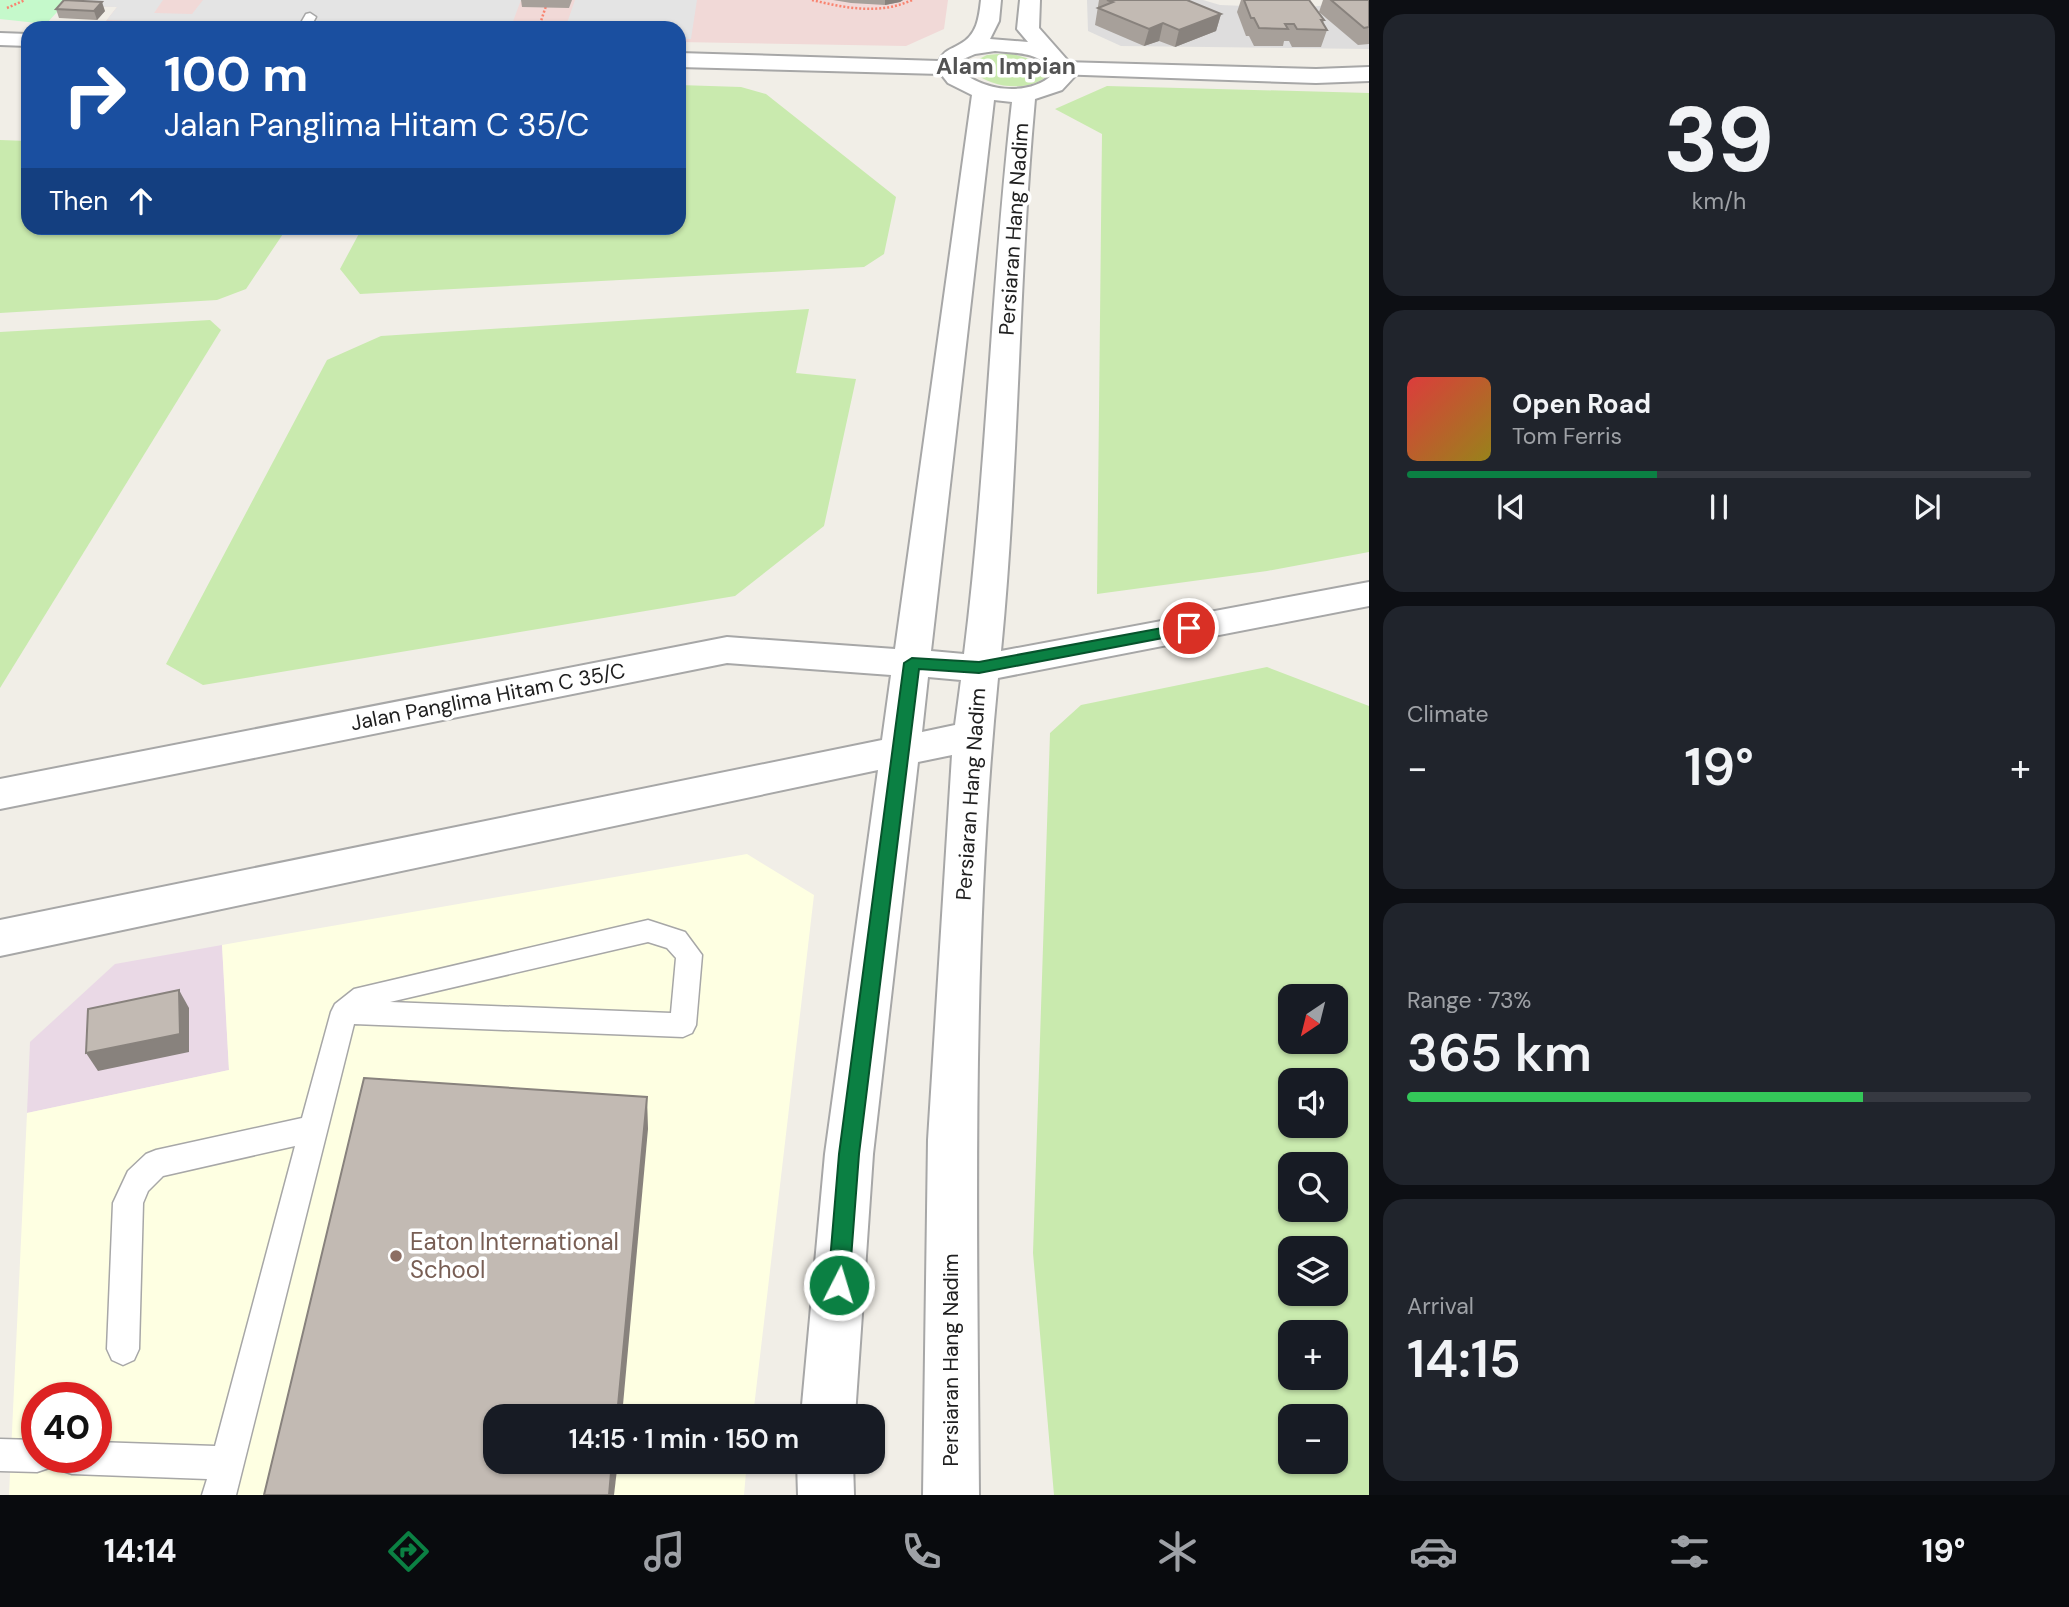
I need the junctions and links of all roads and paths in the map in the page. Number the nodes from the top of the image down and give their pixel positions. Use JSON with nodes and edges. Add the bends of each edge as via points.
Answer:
{"nodes":[{"id":1,"x":24,"y":0,"type":"edge"},
{"id":2,"x":548,"y":0,"type":"edge"},
{"id":3,"x":812,"y":0,"type":"edge"},
{"id":4,"x":912,"y":0,"type":"edge"},
{"id":5,"x":991,"y":0,"type":"edge"},
{"id":6,"x":1030,"y":0,"type":"edge"},
{"id":7,"x":0,"y":12,"type":"edge"},
{"id":8,"x":541,"y":21,"type":"edge"},
{"id":9,"x":0,"y":39,"type":"edge"},
{"id":10,"x":21,"y":40,"type":"edge"},
{"id":11,"x":970,"y":48,"type":"junction"},
{"id":12,"x":686,"y":60,"type":"edge"},
{"id":13,"x":1059,"y":65,"type":"junction"},
{"id":14,"x":947,"y":68,"type":"junction"},
{"id":15,"x":1369,"y":74,"type":"edge"},
{"id":16,"x":984,"y":92,"type":"junction"},
{"id":17,"x":1024,"y":95,"type":"junction"},
{"id":18,"x":1369,"y":594,"type":"edge"},
{"id":19,"x":912,"y":663,"type":"junction"},
{"id":20,"x":979,"y":668,"type":"junction"},
{"id":21,"x":973,"y":736,"type":"junction"},
{"id":22,"x":900,"y":751,"type":"junction"},
{"id":23,"x":0,"y":794,"type":"edge"},
{"id":24,"x":0,"y":939,"type":"edge"},
{"id":25,"x":344,"y":1013,"type":"junction"},
{"id":26,"x":314,"y":1129,"type":"junction"},
{"id":27,"x":123,"y":1349,"type":"dead end"},
{"id":28,"x":829,"y":1404,"type":"edge"},
{"id":29,"x":0,"y":1455,"type":"edge"},
{"id":30,"x":21,"y":1456,"type":"edge"},
{"id":31,"x":112,"y":1460,"type":"edge"},
{"id":32,"x":227,"y":1464,"type":"junction"},
{"id":33,"x":825,"y":1474,"type":"edge"},
{"id":34,"x":219,"y":1495,"type":"edge"},
{"id":35,"x":826,"y":1495,"type":"edge"},
{"id":36,"x":951,"y":1495,"type":"edge"}],
"edges":[{"from":1,"to":7,"type":"path"},
{"from":2,"to":8,"type":"path"},
{"from":3,"to":4,"type":"path","via":[[877,8]]},
{"from":5,"to":11,"type":"street","via":[[984,36]]},
{"from":6,"to":13,"type":"street","via":[[1028,29]]},
{"from":9,"to":10,"type":"street"},
{"from":11,"to":13,"type":"street","via":[[1023,47]]},
{"from":11,"to":14,"type":"street","via":[[952,56]]},
{"from":12,"to":14,"type":"street"},
{"from":13,"to":15,"type":"street","via":[[1316,76]]},
{"from":13,"to":17,"type":"street","via":[[1064,76],[1051,89]]},
{"from":14,"to":16,"type":"street","via":[[958,81]]},
{"from":16,"to":17,"type":"street"},
{"from":16,"to":19,"type":"street","name":"Persiaran Hang Nadim"},
{"from":17,"to":20,"type":"street","name":"Persiaran Hang Nadim","via":[[990,576]]},
{"from":18,"to":20,"type":"street","name":"Jalan Panglima Hitam C 35/C"},
{"from":19,"to":20,"type":"street","name":"Jalan Panglima Hitam C 35/C"},
{"from":19,"to":22,"type":"street","name":"Persiaran Hang Nadim"},
{"from":19,"to":23,"type":"street","name":"Jalan Panglima Hitam C 35/C","via":[[727,650]]},
{"from":20,"to":21,"type":"street","name":"Persiaran Hang Nadim"},
{"from":21,"to":22,"type":"street"},
{"from":21,"to":36,"type":"street","name":"Persiaran Hang Nadim","via":[[952,1140]]},
{"from":22,"to":24,"type":"street"},
{"from":22,"to":28,"type":"street","name":"Persiaran Hang Nadim","via":[[849,1154]]},
{"from":25,"to":25,"type":"lane","via":[[363,997],[648,931],[676,940],[689,955],[683,1025]]},
{"from":25,"to":26,"type":"lane"},
{"from":26,"to":27,"type":"lane","via":[[156,1164],[141,1177],[131,1189],[128,1203]]},
{"from":26,"to":32,"type":"lane"},
{"from":29,"to":30,"type":"lane"},
{"from":31,"to":32,"type":"lane"},
{"from":32,"to":34,"type":"lane"},
{"from":33,"to":35,"type":"street"}]}
